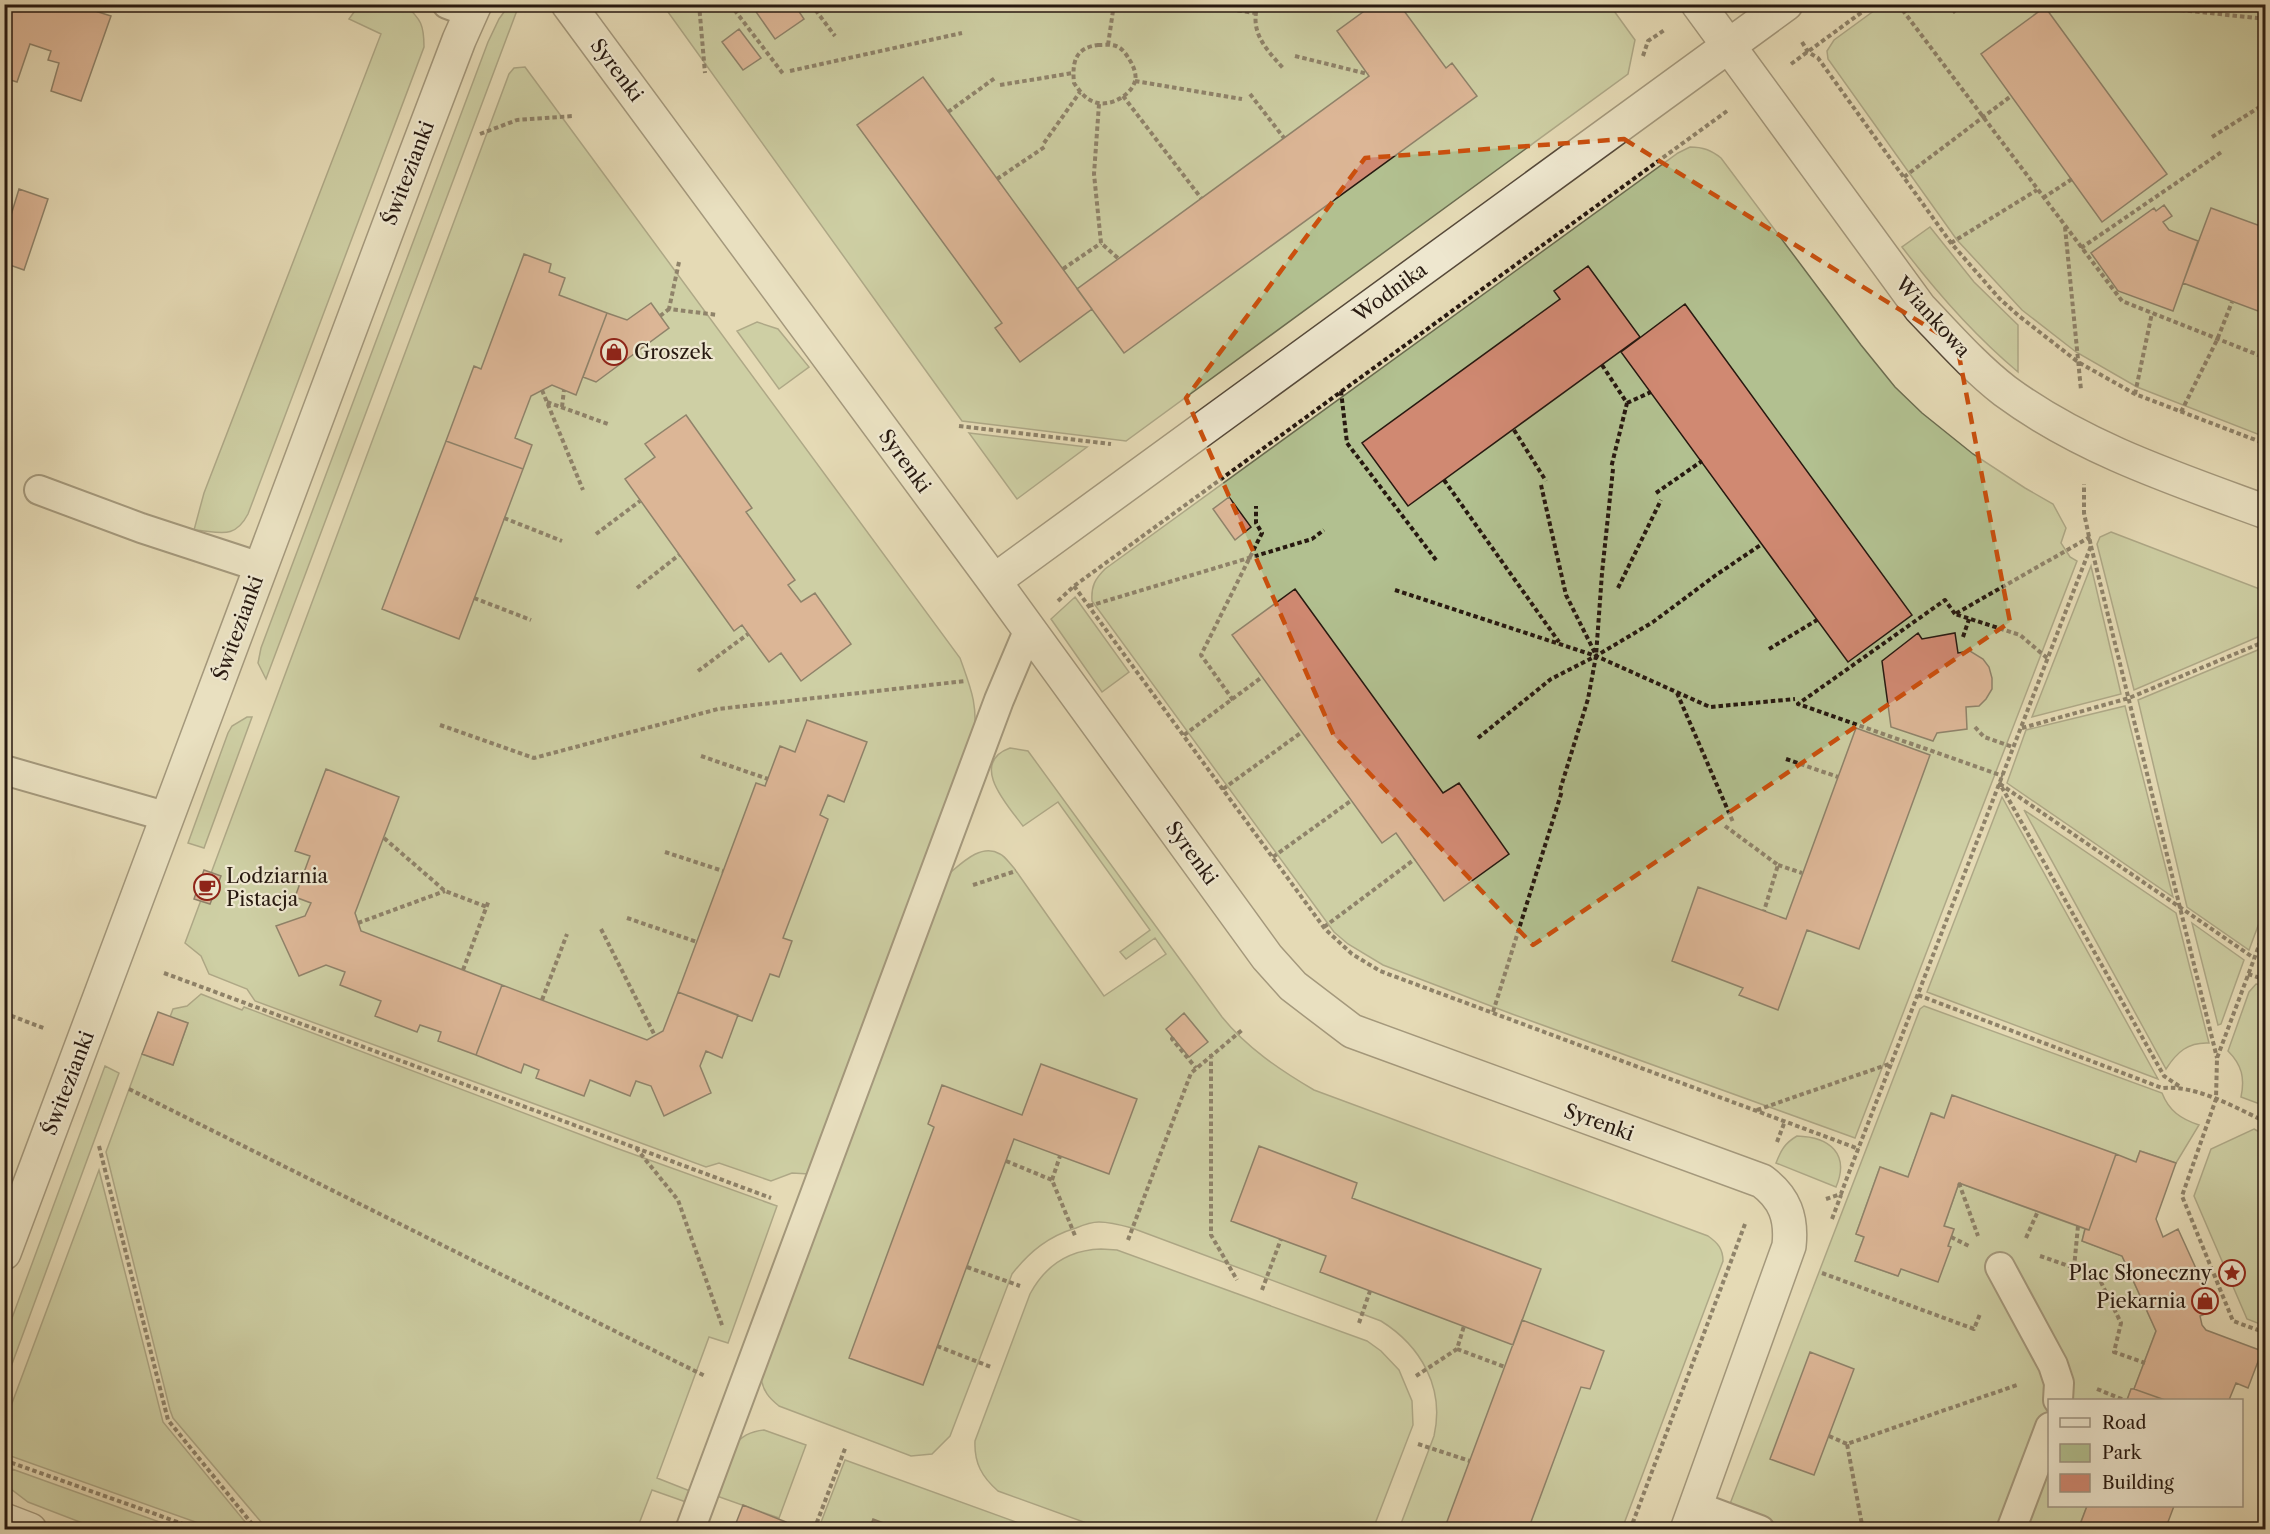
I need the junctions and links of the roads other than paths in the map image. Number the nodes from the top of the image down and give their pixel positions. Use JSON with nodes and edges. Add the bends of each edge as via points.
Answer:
{"nodes":[{"id":1,"x":568,"y":4,"type":"edge"},
{"id":2,"x":1698,"y":4,"type":"edge"},
{"id":3,"x":464,"y":7,"type":"edge"},
{"id":4,"x":1783,"y":7,"type":"edge"},
{"id":5,"x":1728,"y":45,"type":"junction"},
{"id":6,"x":39,"y":490,"type":"dead end"},
{"id":7,"x":2265,"y":512,"type":"edge"},
{"id":8,"x":260,"y":567,"type":"junction"},
{"id":9,"x":994,"y":581,"type":"junction"},
{"id":10,"x":1029,"y":629,"type":"junction"},
{"id":11,"x":4,"y":770,"type":"edge"},
{"id":12,"x":168,"y":817,"type":"junction"},
{"id":13,"x":4,"y":1253,"type":"edge"},
{"id":14,"x":2000,"y":1267,"type":"dead end"},
{"id":15,"x":2058,"y":1399,"type":"edge"},
{"id":16,"x":2048,"y":1430,"type":"edge"},
{"id":17,"x":1692,"y":1518,"type":"edge"},
{"id":18,"x":4,"y":1520,"type":"edge"},
{"id":19,"x":30,"y":1530,"type":"edge"},
{"id":20,"x":690,"y":1530,"type":"edge"},
{"id":21,"x":1760,"y":1530,"type":"edge"},
{"id":22,"x":2011,"y":1530,"type":"edge"}],
"edges":[{"from":1,"to":9,"type":"street","name":"Syrenki"},
{"from":2,"to":5,"type":"street","name":"Wiankowa"},
{"from":3,"to":8,"type":"street","name":"Świtezianki","via":[[442,83]]},
{"from":4,"to":5,"type":"street","name":"Wodnika"},
{"from":5,"to":7,"type":"street","name":"Wiankowa","via":[[1920,308],[2005,390],[2061,427],[2142,466]]},
{"from":5,"to":9,"type":"street","name":"Wodnika"},
{"from":6,"to":8,"type":"lane"},
{"from":8,"to":12,"type":"street","name":"Świtezianki"},
{"from":9,"to":10,"type":"street","name":"Syrenki"},
{"from":10,"to":17,"type":"street","name":"Syrenki","via":[[1267,957],[1293,986],[1352,1031],[1762,1181],[1775,1191],[1791,1228],[1789,1246]]},
{"from":10,"to":20,"type":"lane"},
{"from":11,"to":12,"type":"lane"},
{"from":12,"to":13,"type":"street","name":"Świtezianki"},
{"from":14,"to":15,"type":"lane","via":[[2055,1372]]},
{"from":16,"to":22,"type":"lane"},
{"from":17,"to":21,"type":"lane"},
{"from":18,"to":19,"type":"street"}]}
